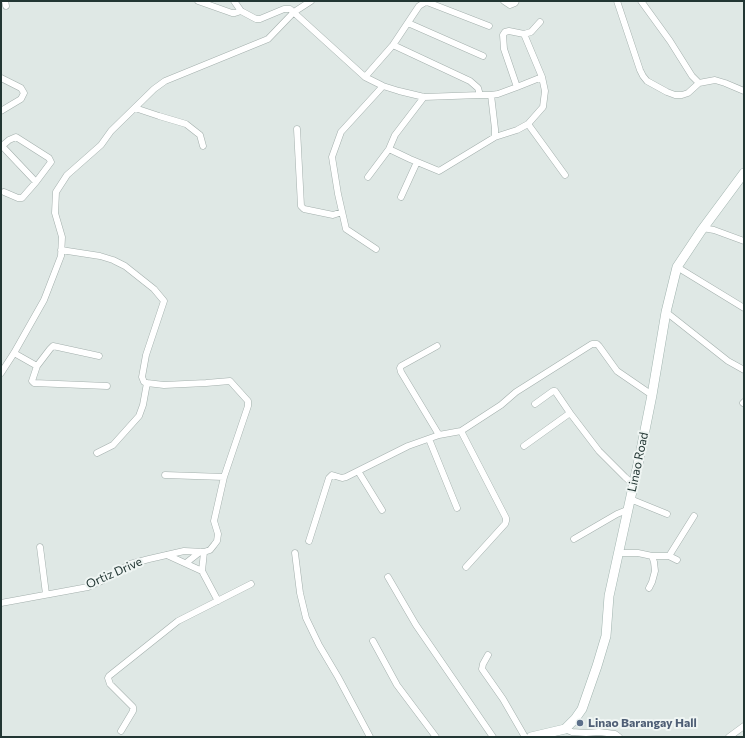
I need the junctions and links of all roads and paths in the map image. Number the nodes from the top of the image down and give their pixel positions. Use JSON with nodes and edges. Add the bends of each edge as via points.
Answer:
{"nodes":[{"id":1,"x":198,"y":1,"type":"edge"},
{"id":2,"x":234,"y":1,"type":"edge"},
{"id":3,"x":311,"y":1,"type":"edge"},
{"id":4,"x":504,"y":1,"type":"edge"},
{"id":5,"x":516,"y":1,"type":"edge"},
{"id":6,"x":617,"y":1,"type":"edge"},
{"id":7,"x":641,"y":1,"type":"edge"},
{"id":8,"x":241,"y":12,"type":"junction"},
{"id":9,"x":294,"y":12,"type":"junction"},
{"id":10,"x":540,"y":22,"type":"dead end"},
{"id":11,"x":408,"y":23,"type":"junction"},
{"id":12,"x":488,"y":26,"type":"dead end"},
{"id":13,"x":524,"y":34,"type":"junction"},
{"id":14,"x":393,"y":45,"type":"junction"},
{"id":15,"x":483,"y":56,"type":"dead end"},
{"id":16,"x":365,"y":77,"type":"junction"},
{"id":17,"x":542,"y":77,"type":"junction"},
{"id":18,"x":1,"y":78,"type":"edge"},
{"id":19,"x":699,"y":83,"type":"junction"},
{"id":20,"x":382,"y":86,"type":"junction"},
{"id":21,"x":517,"y":87,"type":"junction"},
{"id":22,"x":744,"y":91,"type":"edge"},
{"id":23,"x":480,"y":95,"type":"junction"},
{"id":24,"x":491,"y":95,"type":"junction"},
{"id":25,"x":424,"y":97,"type":"junction"},
{"id":26,"x":135,"y":108,"type":"junction"},
{"id":27,"x":1,"y":111,"type":"edge"},
{"id":28,"x":528,"y":124,"type":"junction"},
{"id":29,"x":297,"y":129,"type":"dead end"},
{"id":30,"x":495,"y":137,"type":"junction"},
{"id":31,"x":2,"y":146,"type":"edge"},
{"id":32,"x":203,"y":146,"type":"dead end"},
{"id":33,"x":389,"y":149,"type":"junction"},
{"id":34,"x":417,"y":162,"type":"junction"},
{"id":35,"x":744,"y":173,"type":"edge"},
{"id":36,"x":565,"y":175,"type":"dead end"},
{"id":37,"x":368,"y":177,"type":"dead end"},
{"id":38,"x":36,"y":182,"type":"junction"},
{"id":39,"x":4,"y":192,"type":"dead end"},
{"id":40,"x":401,"y":197,"type":"dead end"},
{"id":41,"x":342,"y":212,"type":"junction"},
{"id":42,"x":703,"y":228,"type":"junction"},
{"id":43,"x":744,"y":241,"type":"edge"},
{"id":44,"x":376,"y":249,"type":"dead end"},
{"id":45,"x":61,"y":250,"type":"junction"},
{"id":46,"x":677,"y":267,"type":"junction"},
{"id":47,"x":744,"y":308,"type":"edge"},
{"id":48,"x":666,"y":312,"type":"junction"},
{"id":49,"x":437,"y":346,"type":"dead end"},
{"id":50,"x":14,"y":353,"type":"junction"},
{"id":51,"x":99,"y":356,"type":"dead end"},
{"id":52,"x":37,"y":366,"type":"junction"},
{"id":53,"x":744,"y":370,"type":"edge"},
{"id":54,"x":1,"y":373,"type":"edge"},
{"id":55,"x":147,"y":383,"type":"junction"},
{"id":56,"x":107,"y":386,"type":"dead end"},
{"id":57,"x":652,"y":395,"type":"junction"},
{"id":58,"x":535,"y":404,"type":"dead end"},
{"id":59,"x":570,"y":413,"type":"junction"},
{"id":60,"x":461,"y":431,"type":"junction"},
{"id":61,"x":439,"y":435,"type":"junction"},
{"id":62,"x":429,"y":439,"type":"junction"},
{"id":63,"x":524,"y":446,"type":"dead end"},
{"id":64,"x":97,"y":453,"type":"dead end"},
{"id":65,"x":358,"y":471,"type":"junction"},
{"id":66,"x":165,"y":474,"type":"dead end"},
{"id":67,"x":224,"y":477,"type":"junction"},
{"id":68,"x":634,"y":485,"type":"junction"},
{"id":69,"x":631,"y":500,"type":"junction"},
{"id":70,"x":458,"y":508,"type":"dead end"},
{"id":71,"x":382,"y":510,"type":"dead end"},
{"id":72,"x":628,"y":510,"type":"junction"},
{"id":73,"x":667,"y":514,"type":"dead end"},
{"id":74,"x":694,"y":516,"type":"dead end"},
{"id":75,"x":574,"y":539,"type":"dead end"},
{"id":76,"x":309,"y":540,"type":"dead end"},
{"id":77,"x":40,"y":547,"type":"dead end"},
{"id":78,"x":202,"y":552,"type":"junction"},
{"id":79,"x":295,"y":553,"type":"dead end"},
{"id":80,"x":618,"y":553,"type":"junction"},
{"id":81,"x":167,"y":555,"type":"junction"},
{"id":82,"x":652,"y":556,"type":"junction"},
{"id":83,"x":669,"y":556,"type":"junction"},
{"id":84,"x":677,"y":560,"type":"dead end"},
{"id":85,"x":186,"y":563,"type":"junction"},
{"id":86,"x":466,"y":567,"type":"dead end"},
{"id":87,"x":202,"y":571,"type":"junction"},
{"id":88,"x":388,"y":577,"type":"dead end"},
{"id":89,"x":251,"y":584,"type":"dead end"},
{"id":90,"x":649,"y":588,"type":"dead end"},
{"id":91,"x":46,"y":594,"type":"junction"},
{"id":92,"x":218,"y":601,"type":"junction"},
{"id":93,"x":1,"y":603,"type":"edge"},
{"id":94,"x":373,"y":641,"type":"dead end"},
{"id":95,"x":488,"y":655,"type":"dead end"},
{"id":96,"x":744,"y":726,"type":"edge"},
{"id":97,"x":566,"y":729,"type":"junction"},
{"id":98,"x":121,"y":731,"type":"dead end"},
{"id":99,"x":370,"y":737,"type":"edge"},
{"id":100,"x":436,"y":737,"type":"edge"},
{"id":101,"x":494,"y":737,"type":"edge"},
{"id":102,"x":525,"y":737,"type":"edge"},
{"id":103,"x":531,"y":737,"type":"edge"},
{"id":104,"x":619,"y":737,"type":"edge"},
{"id":105,"x":729,"y":737,"type":"edge"}],
"edges":[{"from":1,"to":8,"type":"street","via":[[232,13]]},
{"from":2,"to":8,"type":"street"},
{"from":3,"to":9,"type":"street"},
{"from":4,"to":5,"type":"street","via":[[510,4]]},
{"from":6,"to":19,"type":"street","via":[[640,70],[647,81],[675,95],[682,95]]},
{"from":7,"to":19,"type":"street"},
{"from":8,"to":9,"type":"street","via":[[256,19],[288,8]]},
{"from":9,"to":16,"type":"street"},
{"from":9,"to":26,"type":"street","via":[[268,40],[165,81]]},
{"from":10,"to":13,"type":"street","via":[[531,32]]},
{"from":11,"to":12,"type":"street","via":[[420,6],[427,2]]},
{"from":11,"to":14,"type":"street"},
{"from":11,"to":15,"type":"street"},
{"from":13,"to":17,"type":"street"},
{"from":13,"to":21,"type":"street","via":[[509,31],[503,35],[504,49]]},
{"from":14,"to":16,"type":"street"},
{"from":14,"to":23,"type":"street","via":[[470,81],[478,88]]},
{"from":16,"to":20,"type":"street"},
{"from":17,"to":21,"type":"street"},
{"from":17,"to":28,"type":"street","via":[[545,92],[543,108]]},
{"from":18,"to":27,"type":"street","via":[[21,88],[24,93],[21,99]]},
{"from":19,"to":22,"type":"street","via":[[715,80]]},
{"from":20,"to":25,"type":"street"},
{"from":20,"to":41,"type":"street","via":[[341,132],[332,157]]},
{"from":21,"to":24,"type":"street"},
{"from":23,"to":24,"type":"street"},
{"from":23,"to":25,"type":"street"},
{"from":24,"to":30,"type":"street"},
{"from":25,"to":33,"type":"street","via":[[395,135]]},
{"from":26,"to":32,"type":"street","via":[[186,124],[200,135]]},
{"from":26,"to":45,"type":"street","via":[[111,131],[101,145],[67,176],[56,192],[55,213],[62,237]]},
{"from":28,"to":30,"type":"street"},
{"from":28,"to":36,"type":"street"},
{"from":29,"to":41,"type":"street","via":[[301,206],[304,209],[333,215]]},
{"from":30,"to":34,"type":"street","via":[[439,171]]},
{"from":31,"to":38,"type":"street"},
{"from":31,"to":38,"type":"street","via":[[16,137],[49,158],[50,163]]},
{"from":33,"to":34,"type":"street"},
{"from":33,"to":37,"type":"street"},
{"from":34,"to":40,"type":"street"},
{"from":35,"to":42,"type":"street","name":"Linao Road"},
{"from":38,"to":39,"type":"street","via":[[22,198]]},
{"from":41,"to":44,"type":"street","via":[[345,228]]},
{"from":42,"to":43,"type":"street"},
{"from":42,"to":46,"type":"street","name":"Linao Road"},
{"from":45,"to":50,"type":"street","via":[[44,300]]},
{"from":45,"to":55,"type":"street","via":[[113,260],[125,266],[164,300],[146,355],[142,377]]},
{"from":46,"to":47,"type":"street"},
{"from":46,"to":48,"type":"street","name":"Linao Road"},
{"from":48,"to":53,"type":"street","via":[[728,361]]},
{"from":48,"to":57,"type":"street","name":"Linao Road"},
{"from":49,"to":61,"type":"street","via":[[400,368]]},
{"from":50,"to":52,"type":"street"},
{"from":50,"to":54,"type":"street"},
{"from":51,"to":52,"type":"street","via":[[53,346]]},
{"from":52,"to":56,"type":"street","via":[[32,379],[34,383]]},
{"from":55,"to":64,"type":"street","via":[[139,416],[113,445]]},
{"from":55,"to":67,"type":"street","via":[[164,385],[230,380],[248,401]]},
{"from":57,"to":60,"type":"street","via":[[617,371],[599,346],[592,344],[516,392]]},
{"from":57,"to":68,"type":"street","name":"Linao Road"},
{"from":58,"to":59,"type":"street","via":[[555,391]]},
{"from":59,"to":63,"type":"street"},
{"from":59,"to":68,"type":"street","via":[[599,452]]},
{"from":60,"to":61,"type":"street"},
{"from":60,"to":86,"type":"street","via":[[506,518],[505,524]]},
{"from":61,"to":62,"type":"street"},
{"from":62,"to":65,"type":"street","via":[[408,446]]},
{"from":62,"to":70,"type":"street"},
{"from":65,"to":71,"type":"street"},
{"from":65,"to":76,"type":"street","via":[[342,478],[334,475],[329,478]]},
{"from":66,"to":67,"type":"street"},
{"from":67,"to":78,"type":"street","via":[[214,521],[218,534],[217,541],[210,550]]},
{"from":68,"to":69,"type":"street","name":"Linao Road"},
{"from":69,"to":72,"type":"street","name":"Linao Road"},
{"from":69,"to":73,"type":"street"},
{"from":72,"to":75,"type":"street"},
{"from":72,"to":80,"type":"street","name":"Linao Road"},
{"from":74,"to":83,"type":"street"},
{"from":77,"to":91,"type":"street"},
{"from":78,"to":81,"type":"street","name":"Ortiz Drive","via":[[184,551]]},
{"from":78,"to":85,"type":"street"},
{"from":78,"to":87,"type":"street"},
{"from":79,"to":99,"type":"street","via":[[306,618]]},
{"from":80,"to":82,"type":"street"},
{"from":80,"to":97,"type":"street","name":"Linao Road","via":[[609,596],[606,636],[582,709]]},
{"from":81,"to":85,"type":"street"},
{"from":81,"to":91,"type":"street","name":"Ortiz Drive","via":[[130,564],[88,587]]},
{"from":82,"to":83,"type":"street"},
{"from":82,"to":90,"type":"street","via":[[655,571]]},
{"from":83,"to":84,"type":"street"},
{"from":85,"to":87,"type":"street"},
{"from":87,"to":92,"type":"street"},
{"from":88,"to":101,"type":"street","via":[[416,625]]},
{"from":89,"to":92,"type":"street"},
{"from":91,"to":93,"type":"street","name":"Ortiz Drive"},
{"from":92,"to":98,"type":"street","via":[[178,621],[109,676],[110,684],[133,708]]},
{"from":94,"to":100,"type":"street","via":[[397,684]]},
{"from":95,"to":102,"type":"street","via":[[482,669]]},
{"from":96,"to":105,"type":"street"},
{"from":97,"to":103,"type":"street"},
{"from":97,"to":104,"type":"street","via":[[572,732],[615,734]]}]}
